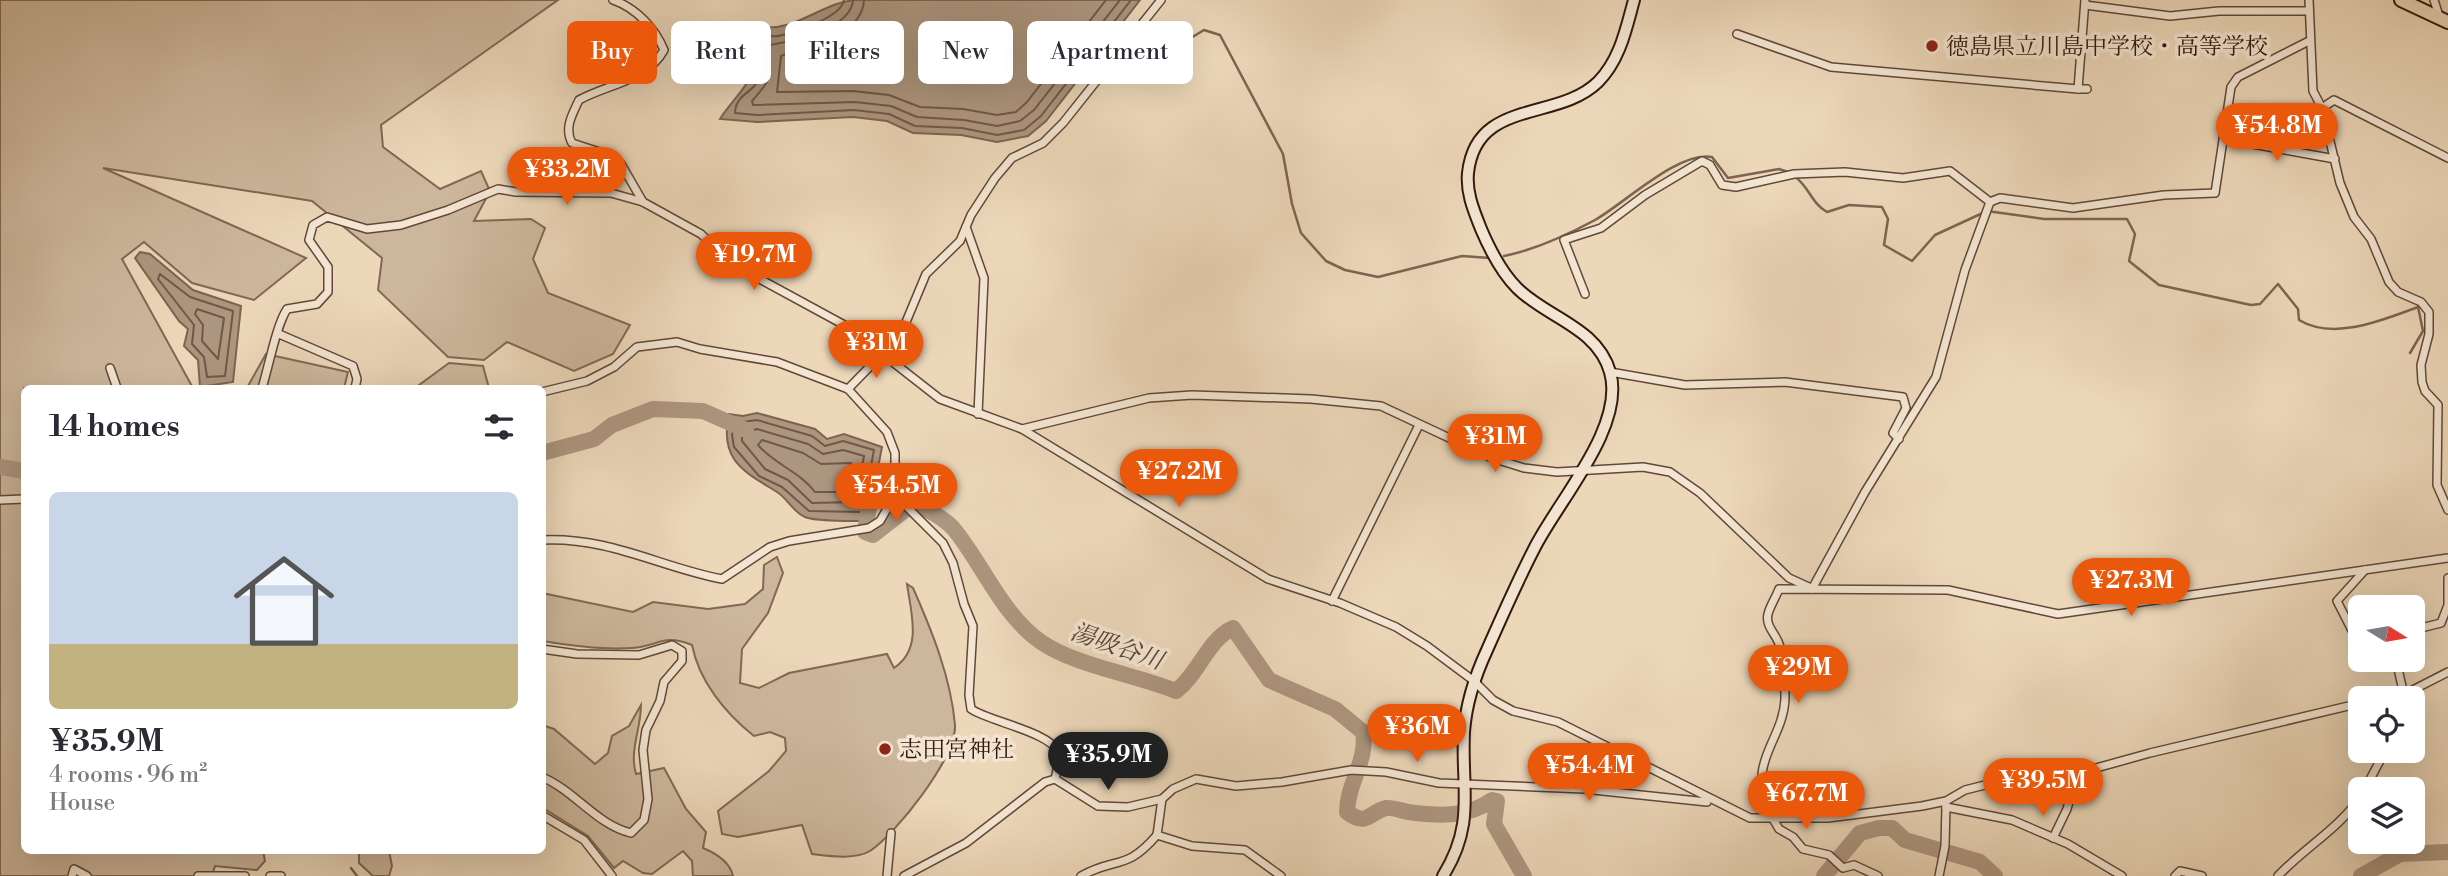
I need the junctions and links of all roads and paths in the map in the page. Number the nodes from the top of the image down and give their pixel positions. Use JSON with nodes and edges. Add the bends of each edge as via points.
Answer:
{"nodes":[{"id":1,"x":613,"y":0,"type":"edge"},
{"id":2,"x":1161,"y":0,"type":"edge"},
{"id":3,"x":1634,"y":0,"type":"edge"},
{"id":4,"x":2309,"y":0,"type":"edge"},
{"id":5,"x":2401,"y":0,"type":"edge"},
{"id":6,"x":2434,"y":0,"type":"edge"},
{"id":7,"x":632,"y":3,"type":"edge"},
{"id":8,"x":2085,"y":3,"type":"edge"},
{"id":9,"x":2308,"y":11,"type":"junction"},
{"id":10,"x":2444,"y":20,"type":"edge"},
{"id":11,"x":1737,"y":34,"type":"dead end"},
{"id":12,"x":2309,"y":41,"type":"junction"},
{"id":13,"x":2078,"y":89,"type":"junction"},
{"id":14,"x":2087,"y":89,"type":"dead end"},
{"id":15,"x":2322,"y":108,"type":"junction"},
{"id":16,"x":2224,"y":139,"type":"junction"},
{"id":17,"x":2448,"y":158,"type":"edge"},
{"id":18,"x":2335,"y":159,"type":"junction"},
{"id":19,"x":643,"y":202,"type":"junction"},
{"id":20,"x":1989,"y":207,"type":"junction"},
{"id":21,"x":966,"y":226,"type":"junction"},
{"id":22,"x":1585,"y":294,"type":"dead end"},
{"id":23,"x":279,"y":334,"type":"junction"},
{"id":24,"x":887,"y":355,"type":"junction"},
{"id":25,"x":110,"y":368,"type":"dead end"},
{"id":26,"x":1610,"y":372,"type":"junction"},
{"id":27,"x":116,"y":385,"type":"edge"},
{"id":28,"x":263,"y":385,"type":"edge"},
{"id":29,"x":356,"y":385,"type":"edge"},
{"id":30,"x":848,"y":389,"type":"junction"},
{"id":31,"x":546,"y":391,"type":"edge"},
{"id":32,"x":978,"y":414,"type":"junction"},
{"id":33,"x":1419,"y":425,"type":"junction"},
{"id":34,"x":1022,"y":429,"type":"junction"},
{"id":35,"x":1899,"y":439,"type":"junction"},
{"id":36,"x":1582,"y":470,"type":"junction"},
{"id":37,"x":895,"y":495,"type":"junction"},
{"id":38,"x":21,"y":499,"type":"edge"},
{"id":39,"x":0,"y":500,"type":"edge"},
{"id":40,"x":2448,"y":510,"type":"edge"},
{"id":41,"x":546,"y":540,"type":"edge"},
{"id":42,"x":2448,"y":558,"type":"edge"},
{"id":43,"x":2365,"y":570,"type":"junction"},
{"id":44,"x":2448,"y":578,"type":"edge"},
{"id":45,"x":1812,"y":589,"type":"junction"},
{"id":46,"x":1332,"y":601,"type":"junction"},
{"id":47,"x":2348,"y":623,"type":"edge"},
{"id":48,"x":2445,"y":624,"type":"edge"},
{"id":49,"x":2426,"y":628,"type":"edge"},
{"id":50,"x":546,"y":650,"type":"edge"},
{"id":51,"x":2448,"y":672,"type":"edge"},
{"id":52,"x":1474,"y":681,"type":"junction"},
{"id":53,"x":2421,"y":686,"type":"edge"},
{"id":54,"x":2348,"y":706,"type":"edge"},
{"id":55,"x":2077,"y":774,"type":"junction"},
{"id":56,"x":546,"y":779,"type":"edge"},
{"id":57,"x":1055,"y":779,"type":"junction"},
{"id":58,"x":1467,"y":784,"type":"junction"},
{"id":59,"x":1162,"y":799,"type":"junction"},
{"id":60,"x":1713,"y":802,"type":"junction"},
{"id":61,"x":1946,"y":804,"type":"junction"},
{"id":62,"x":2348,"y":811,"type":"edge"},
{"id":63,"x":546,"y":817,"type":"edge"},
{"id":64,"x":1805,"y":818,"type":"junction"},
{"id":65,"x":1773,"y":819,"type":"junction"},
{"id":66,"x":891,"y":833,"type":"dead end"},
{"id":67,"x":1157,"y":835,"type":"junction"},
{"id":68,"x":2053,"y":838,"type":"junction"},
{"id":69,"x":1840,"y":867,"type":"junction"},
{"id":70,"x":72,"y":876,"type":"edge"},
{"id":71,"x":87,"y":876,"type":"edge"},
{"id":72,"x":198,"y":876,"type":"edge"},
{"id":73,"x":245,"y":876,"type":"edge"},
{"id":74,"x":270,"y":876,"type":"edge"},
{"id":75,"x":281,"y":876,"type":"edge"},
{"id":76,"x":612,"y":876,"type":"edge"},
{"id":77,"x":887,"y":876,"type":"edge"},
{"id":78,"x":904,"y":876,"type":"edge"},
{"id":79,"x":1081,"y":876,"type":"edge"},
{"id":80,"x":1281,"y":876,"type":"edge"},
{"id":81,"x":1443,"y":876,"type":"edge"},
{"id":82,"x":1836,"y":876,"type":"edge"},
{"id":83,"x":1878,"y":876,"type":"edge"},
{"id":84,"x":1939,"y":876,"type":"edge"},
{"id":85,"x":2122,"y":876,"type":"edge"},
{"id":86,"x":2175,"y":876,"type":"edge"},
{"id":87,"x":2202,"y":876,"type":"edge"},
{"id":88,"x":2278,"y":876,"type":"edge"}],
"edges":[{"from":1,"to":7,"type":"street"},
{"from":2,"to":21,"type":"street","via":[[1063,123],[1043,143],[1012,158]]},
{"from":3,"to":26,"type":"main road","via":[[1620,48],[1599,80],[1576,98],[1493,126],[1475,148],[1467,177],[1472,207],[1506,275],[1528,298],[1585,335]]},
{"from":4,"to":9,"type":"street"},
{"from":5,"to":10,"type":"main road"},
{"from":6,"to":10,"type":"street"},
{"from":7,"to":19,"type":"street","via":[[664,50],[658,62],[642,73],[579,100],[567,134],[572,143],[609,155],[621,164]]},
{"from":8,"to":9,"type":"street","via":[[2170,16]]},
{"from":8,"to":13,"type":"street"},
{"from":9,"to":12,"type":"street"},
{"from":11,"to":13,"type":"street","via":[[1831,66]]},
{"from":12,"to":15,"type":"street","via":[[2313,91]]},
{"from":12,"to":16,"type":"street","via":[[2238,76],[2231,87]]},
{"from":13,"to":14,"type":"street"},
{"from":15,"to":17,"type":"street","via":[[2334,100]]},
{"from":15,"to":18,"type":"street"},
{"from":16,"to":18,"type":"street"},
{"from":16,"to":20,"type":"street","via":[[2215,193],[2073,208],[2000,198]]},
{"from":18,"to":40,"type":"street","via":[[2354,217],[2371,239],[2389,282],[2398,292],[2421,302],[2428,312],[2422,382],[2438,405],[2437,485]]},
{"from":19,"to":23,"type":"street","via":[[611,192],[498,189],[401,225],[367,229],[327,218],[313,225],[309,240],[328,267],[328,292],[317,304],[287,309],[279,320]]},
{"from":19,"to":24,"type":"street","via":[[701,234],[732,264],[848,327]]},
{"from":20,"to":22,"type":"street","via":[[1950,171],[1903,178],[1845,172],[1791,175],[1736,187],[1722,185],[1710,165],[1702,161],[1601,228],[1564,240]]},
{"from":20,"to":35,"type":"street","via":[[1965,270],[1936,377]]},
{"from":21,"to":24,"type":"street","via":[[960,241],[926,274]]},
{"from":21,"to":32,"type":"street","via":[[984,278]]},
{"from":23,"to":28,"type":"street"},
{"from":23,"to":29,"type":"street","via":[[353,366]]},
{"from":24,"to":30,"type":"street"},
{"from":24,"to":32,"type":"street","via":[[940,399]]},
{"from":25,"to":27,"type":"street"},
{"from":26,"to":35,"type":"street","via":[[1685,385],[1785,382],[1903,397],[1906,408],[1893,433]]},
{"from":26,"to":36,"type":"main road","via":[[1609,411]]},
{"from":30,"to":31,"type":"street","via":[[777,362],[677,342],[636,347],[614,367],[587,381]]},
{"from":30,"to":37,"type":"street","via":[[887,432],[895,453]]},
{"from":32,"to":34,"type":"street"},
{"from":33,"to":34,"type":"street","via":[[1381,407],[1311,398],[1192,395],[1149,398]]},
{"from":33,"to":36,"type":"street","via":[[1524,468]]},
{"from":33,"to":46,"type":"street"},
{"from":34,"to":46,"type":"street","via":[[1238,562],[1279,583]]},
{"from":35,"to":45,"type":"street"},
{"from":36,"to":45,"type":"street","via":[[1626,467],[1670,472],[1700,494],[1789,578]]},
{"from":36,"to":52,"type":"main road","via":[[1534,548]]},
{"from":37,"to":41,"type":"street","via":[[880,521],[869,527],[789,541],[722,579],[627,550]]},
{"from":37,"to":57,"type":"street","via":[[943,543],[953,563],[974,626],[971,709],[1016,725],[1056,747]]},
{"from":38,"to":39,"type":"street"},
{"from":42,"to":43,"type":"street"},
{"from":43,"to":45,"type":"street","via":[[2058,614],[1958,591]]},
{"from":43,"to":47,"type":"street","via":[[2337,601]]},
{"from":44,"to":48,"type":"street"},
{"from":45,"to":64,"type":"street","via":[[1779,589],[1768,615],[1780,645],[1785,701],[1762,761],[1761,792],[1770,807],[1794,810]]},
{"from":46,"to":52,"type":"street","via":[[1396,627]]},
{"from":48,"to":49,"type":"street"},
{"from":50,"to":56,"type":"street","via":[[639,655],[672,645],[682,651],[682,661],[663,682],[660,701],[646,730],[643,750],[648,799],[639,827],[631,833],[616,830]]},
{"from":51,"to":53,"type":"street"},
{"from":52,"to":58,"type":"main road","via":[[1464,728]]},
{"from":52,"to":60,"type":"street","via":[[1513,711],[1558,722]]},
{"from":54,"to":55,"type":"street","via":[[2150,752]]},
{"from":55,"to":61,"type":"street","via":[[2046,782],[1989,784],[1965,790]]},
{"from":55,"to":68,"type":"street"},
{"from":57,"to":59,"type":"street","via":[[1098,806],[1128,807]]},
{"from":57,"to":78,"type":"street","via":[[966,843]]},
{"from":58,"to":59,"type":"street","via":[[1351,770],[1236,786],[1196,779]]},
{"from":58,"to":60,"type":"street","via":[[1617,791]]},
{"from":58,"to":81,"type":"main road","via":[[1465,823]]},
{"from":59,"to":67,"type":"street"},
{"from":60,"to":65,"type":"street","via":[[1750,818]]},
{"from":61,"to":64,"type":"street"},
{"from":61,"to":68,"type":"street","via":[[2012,820]]},
{"from":61,"to":84,"type":"street"},
{"from":62,"to":88,"type":"street"},
{"from":63,"to":76,"type":"street","via":[[584,840]]},
{"from":64,"to":65,"type":"street"},
{"from":65,"to":69,"type":"street","via":[[1803,849],[1829,855]]},
{"from":66,"to":77,"type":"street"},
{"from":67,"to":79,"type":"street","via":[[1125,863]]},
{"from":67,"to":80,"type":"street","via":[[1192,846],[1245,850]]},
{"from":68,"to":85,"type":"street"},
{"from":69,"to":82,"type":"street"},
{"from":69,"to":83,"type":"street","via":[[1854,865]]},
{"from":70,"to":71,"type":"street","via":[[74,869]]},
{"from":72,"to":73,"type":"street"},
{"from":74,"to":75,"type":"street"},
{"from":86,"to":87,"type":"street","via":[[2180,871]]}]}
